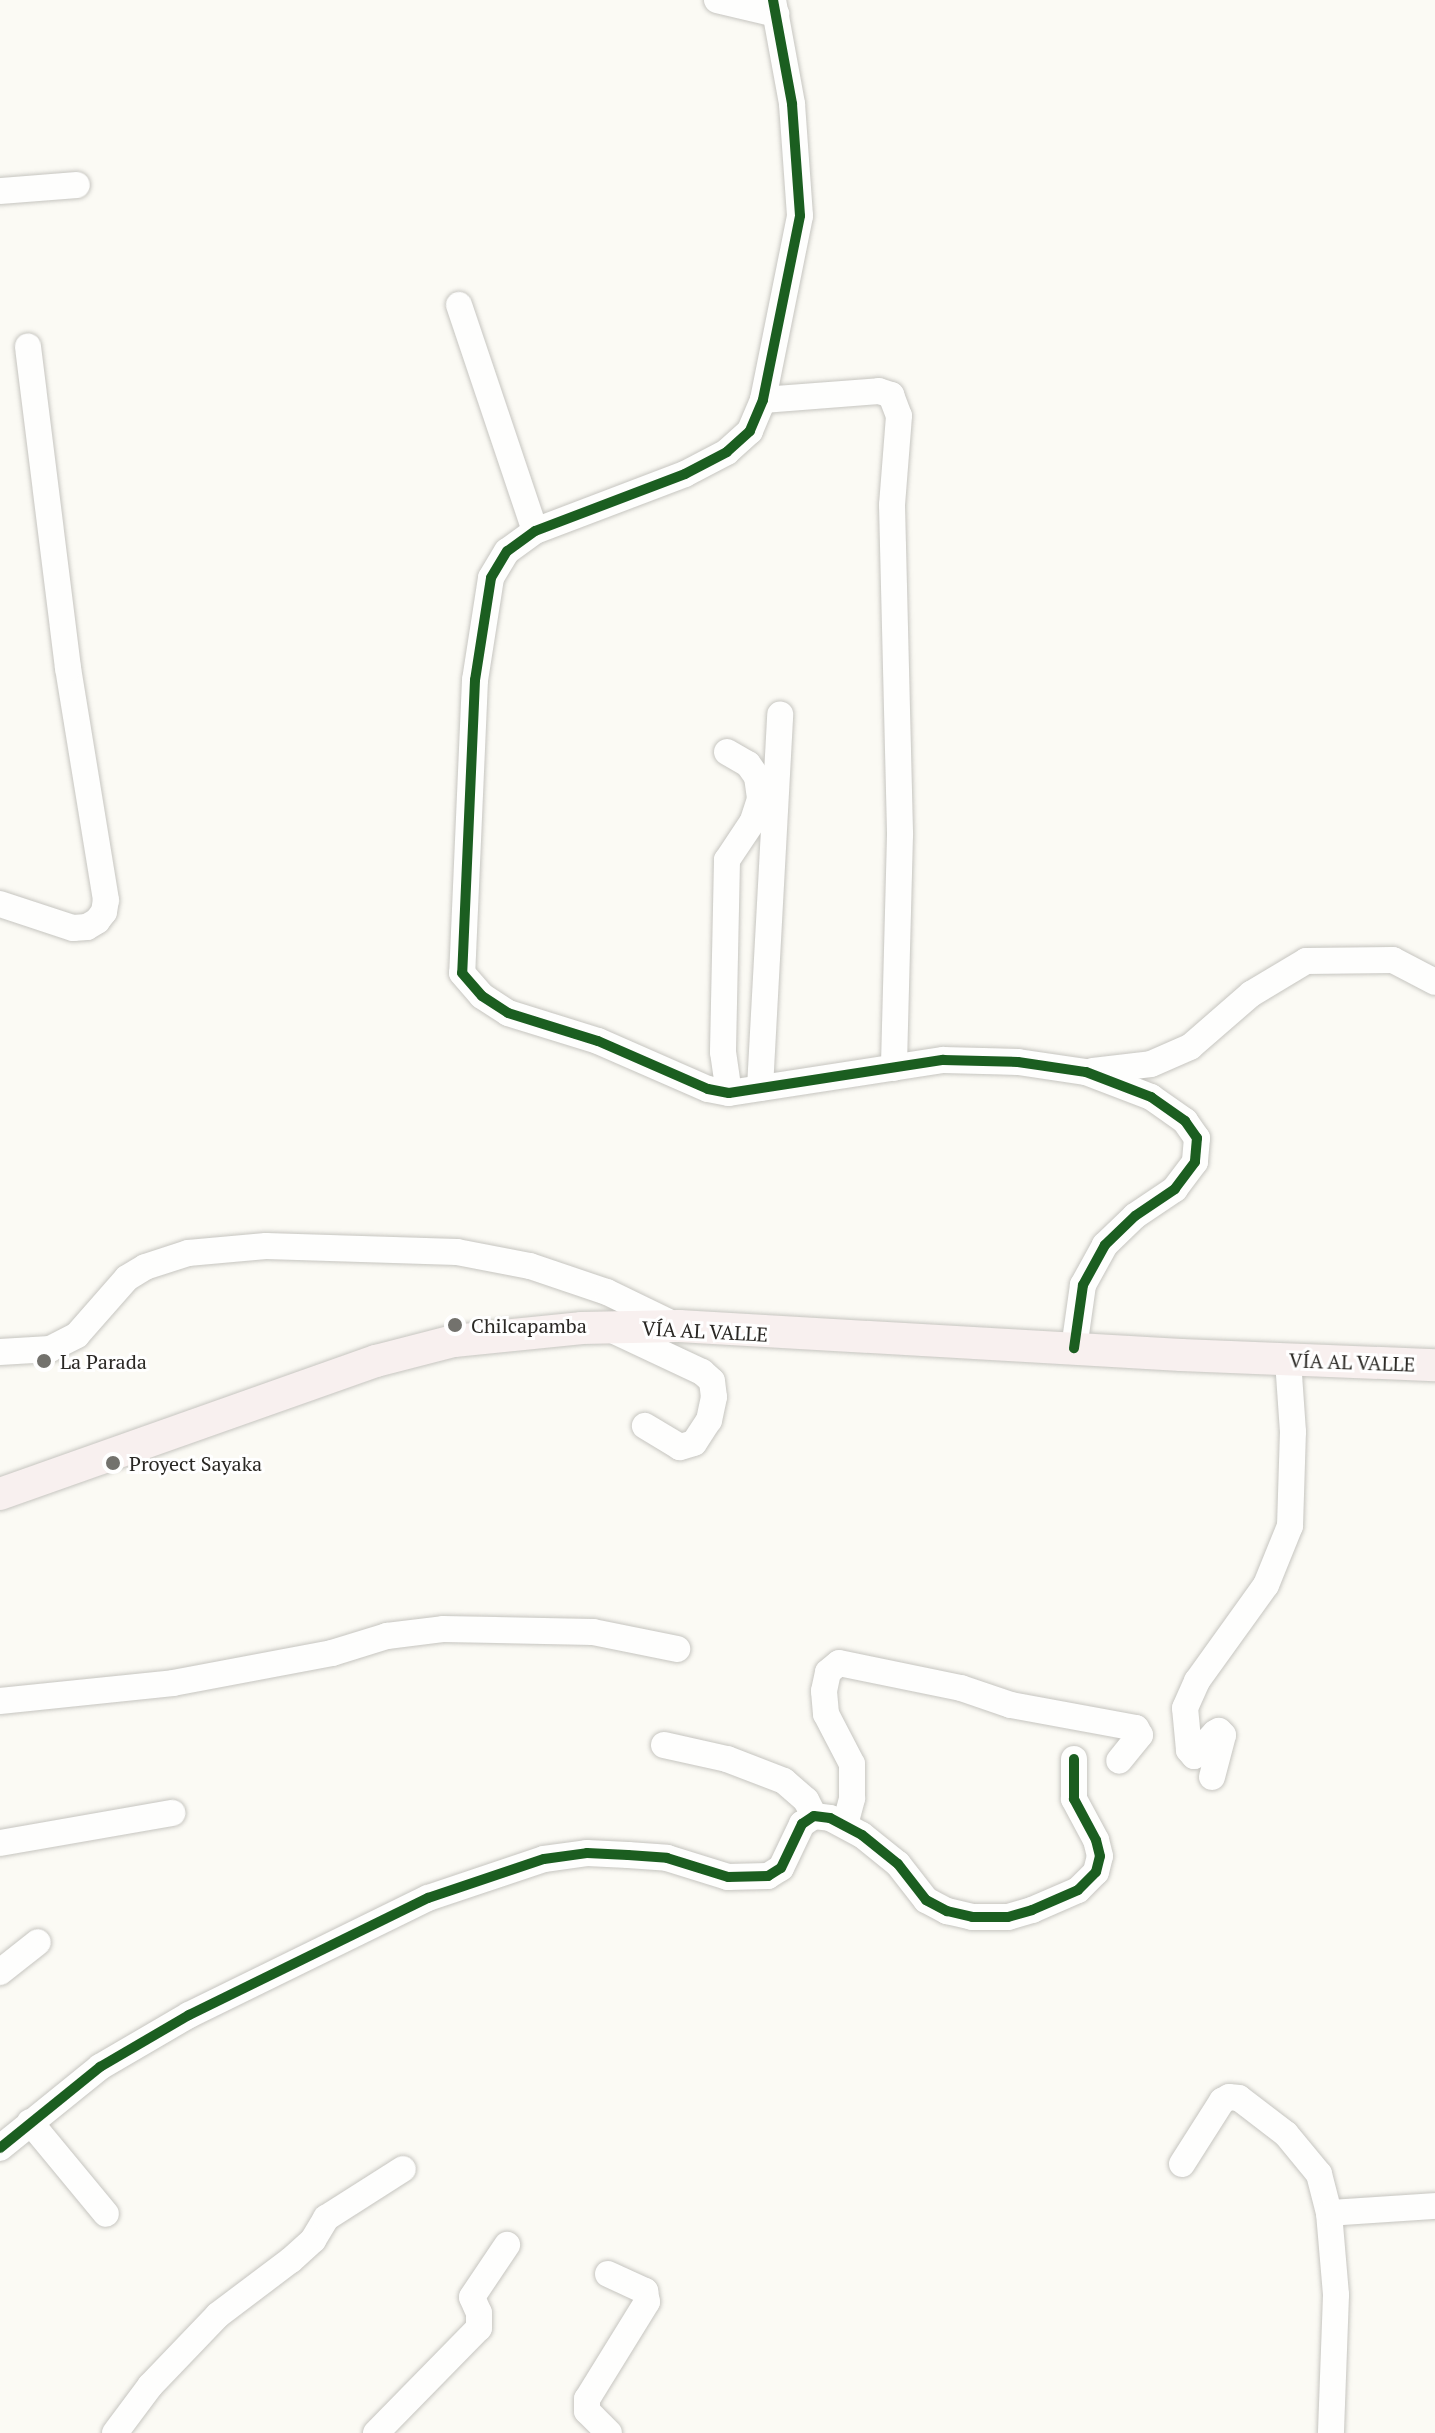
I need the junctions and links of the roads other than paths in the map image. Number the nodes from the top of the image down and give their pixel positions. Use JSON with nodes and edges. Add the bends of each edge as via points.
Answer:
{"nodes":[{"id":1,"x":717,"y":0,"type":"edge"},
{"id":2,"x":774,"y":7,"type":"edge"},
{"id":3,"x":77,"y":185,"type":"dead end"},
{"id":4,"x":0,"y":191,"type":"edge"},
{"id":5,"x":459,"y":305,"type":"dead end"},
{"id":6,"x":28,"y":346,"type":"dead end"},
{"id":7,"x":763,"y":400,"type":"junction"},
{"id":8,"x":535,"y":531,"type":"junction"},
{"id":9,"x":780,"y":715,"type":"dead end"},
{"id":10,"x":727,"y":752,"type":"dead end"},
{"id":11,"x":0,"y":904,"type":"edge"},
{"id":12,"x":1435,"y":982,"type":"edge"},
{"id":13,"x":894,"y":1068,"type":"junction"},
{"id":14,"x":1086,"y":1072,"type":"junction"},
{"id":15,"x":760,"y":1088,"type":"junction"},
{"id":16,"x":729,"y":1093,"type":"junction"},
{"id":17,"x":679,"y":1326,"type":"junction"},
{"id":18,"x":608,"y":1328,"type":"junction"},
{"id":19,"x":1074,"y":1348,"type":"junction"},
{"id":20,"x":0,"y":1352,"type":"edge"},
{"id":21,"x":1288,"y":1360,"type":"junction"},
{"id":22,"x":1435,"y":1365,"type":"edge"},
{"id":23,"x":645,"y":1426,"type":"dead end"},
{"id":24,"x":0,"y":1494,"type":"edge"},
{"id":25,"x":677,"y":1649,"type":"dead end"},
{"id":26,"x":0,"y":1701,"type":"edge"},
{"id":27,"x":664,"y":1745,"type":"dead end"},
{"id":28,"x":1074,"y":1759,"type":"dead end"},
{"id":29,"x":1119,"y":1761,"type":"dead end"},
{"id":30,"x":1212,"y":1777,"type":"dead end"},
{"id":31,"x":172,"y":1813,"type":"dead end"},
{"id":32,"x":814,"y":1816,"type":"junction"},
{"id":33,"x":845,"y":1825,"type":"junction"},
{"id":34,"x":0,"y":1843,"type":"edge"},
{"id":35,"x":38,"y":1942,"type":"dead end"},
{"id":36,"x":0,"y":1972,"type":"edge"},
{"id":37,"x":30,"y":2122,"type":"junction"},
{"id":38,"x":0,"y":2148,"type":"edge"},
{"id":39,"x":1182,"y":2164,"type":"dead end"},
{"id":40,"x":403,"y":2169,"type":"dead end"},
{"id":41,"x":1435,"y":2206,"type":"edge"},
{"id":42,"x":1329,"y":2213,"type":"junction"},
{"id":43,"x":106,"y":2214,"type":"dead end"},
{"id":44,"x":507,"y":2245,"type":"dead end"},
{"id":45,"x":608,"y":2274,"type":"dead end"},
{"id":46,"x":115,"y":2433,"type":"edge"},
{"id":47,"x":376,"y":2433,"type":"edge"},
{"id":48,"x":609,"y":2433,"type":"edge"},
{"id":49,"x":1331,"y":2433,"type":"edge"}],
"edges":[{"from":1,"to":2,"type":"street"},
{"from":2,"to":7,"type":"street","via":[[792,104],[800,216]]},
{"from":3,"to":4,"type":"street"},
{"from":5,"to":8,"type":"street"},
{"from":6,"to":11,"type":"street","via":[[68,668],[106,900],[97,921],[73,928]]},
{"from":7,"to":8,"type":"street","via":[[750,431],[727,452],[685,474]]},
{"from":7,"to":13,"type":"street","via":[[879,391],[891,395],[899,416],[892,505],[900,835]]},
{"from":8,"to":16,"type":"street","via":[[507,551],[491,578],[484,619],[475,680],[462,973],[482,996],[508,1013],[598,1041],[687,1081]]},
{"from":9,"to":15,"type":"street"},
{"from":10,"to":16,"type":"street","via":[[748,764],[757,777],[760,799],[753,821],[727,860],[723,1052]]},
{"from":12,"to":14,"type":"street","via":[[1393,960],[1306,961],[1251,994],[1190,1047],[1151,1064]]},
{"from":13,"to":14,"type":"street","via":[[943,1060],[1018,1062]]},
{"from":13,"to":15,"type":"street"},
{"from":14,"to":19,"type":"street","via":[[1151,1097],[1185,1121],[1197,1138],[1195,1162],[1175,1189],[1105,1245],[1083,1285]]},
{"from":15,"to":16,"type":"street"},
{"from":17,"to":18,"type":"main road","name":"VÍA AL VALLE"},
{"from":17,"to":19,"type":"main road","name":"VÍA AL VALLE"},
{"from":17,"to":20,"type":"street","via":[[607,1292],[530,1266],[457,1252],[266,1246],[188,1253],[145,1267],[127,1278],[77,1335],[50,1349]]},
{"from":18,"to":23,"type":"street","via":[[712,1381],[709,1420],[694,1443],[680,1447]]},
{"from":18,"to":24,"type":"main road","name":"VÍA AL VALLE","via":[[454,1341],[376,1361]]},
{"from":19,"to":21,"type":"main road","name":"VÍA AL VALLE"},
{"from":21,"to":22,"type":"main road","name":"VÍA AL VALLE"},
{"from":21,"to":30,"type":"street","via":[[1293,1432],[1290,1526],[1266,1585],[1197,1681],[1185,1708],[1194,1756],[1215,1733],[1223,1735]]},
{"from":25,"to":26,"type":"street","via":[[593,1632],[443,1629],[387,1636],[332,1653],[173,1683]]},
{"from":27,"to":32,"type":"street","via":[[727,1759],[784,1781],[806,1800]]},
{"from":28,"to":33,"type":"street","via":[[1074,1799],[1096,1840],[1096,1872],[1078,1890],[1008,1917],[972,1917],[926,1900],[898,1864]]},
{"from":29,"to":33,"type":"street","via":[[1140,1735],[1136,1728],[1011,1705],[961,1688],[839,1663],[828,1672],[824,1691],[826,1714],[852,1764]]},
{"from":31,"to":34,"type":"street"},
{"from":32,"to":33,"type":"street"},
{"from":32,"to":37,"type":"street","via":[[802,1824],[781,1868],[768,1876],[728,1877],[667,1858],[587,1853],[544,1859],[428,1898],[136,2044]]},
{"from":35,"to":36,"type":"street"},
{"from":37,"to":38,"type":"street"},
{"from":37,"to":43,"type":"street"},
{"from":39,"to":42,"type":"street","via":[[1222,2101],[1239,2098],[1286,2134],[1319,2174]]},
{"from":40,"to":46,"type":"street","via":[[326,2218],[313,2240],[291,2260],[218,2315],[150,2386]]},
{"from":41,"to":42,"type":"street"},
{"from":42,"to":49,"type":"street","via":[[1336,2295]]},
{"from":44,"to":47,"type":"street","via":[[472,2297],[479,2328]]},
{"from":45,"to":48,"type":"street","via":[[645,2291],[647,2302],[587,2399],[587,2411]]}]}
